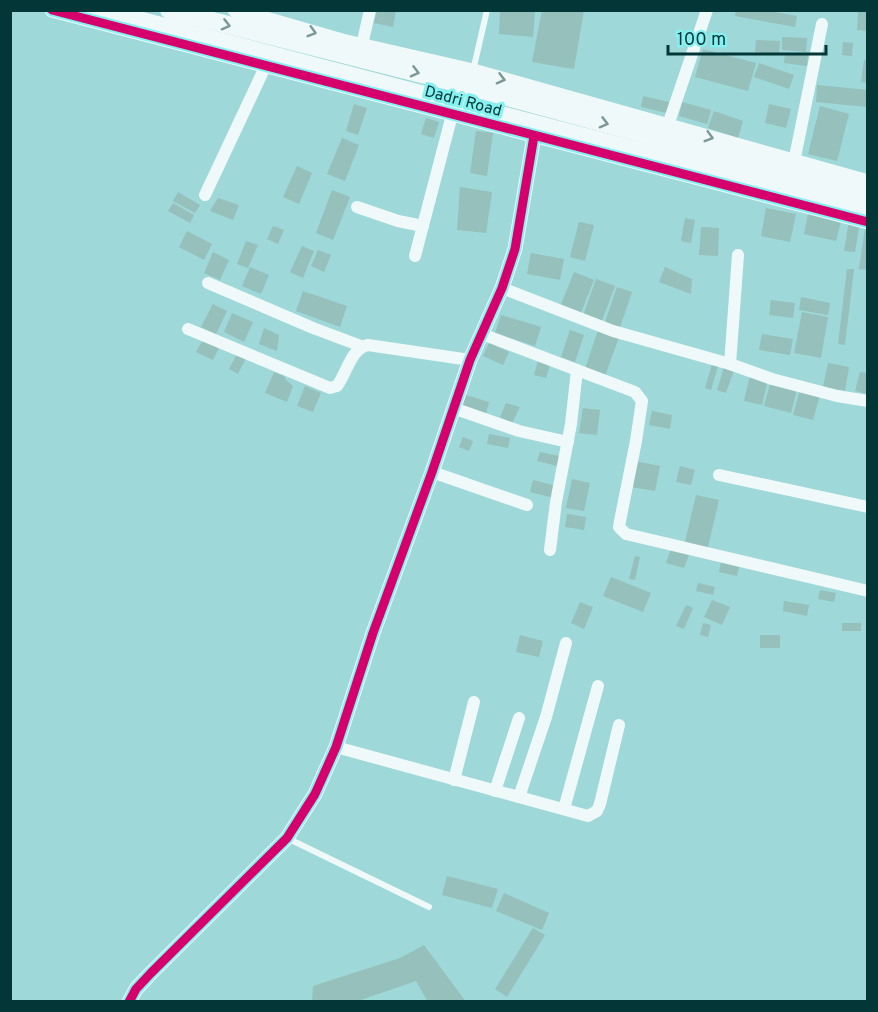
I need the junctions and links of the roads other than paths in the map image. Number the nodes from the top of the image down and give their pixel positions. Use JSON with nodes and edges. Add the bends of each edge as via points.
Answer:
{"nodes":[{"id":1,"x":52,"y":10,"type":"edge"},
{"id":2,"x":100,"y":10,"type":"edge"},
{"id":3,"x":170,"y":10,"type":"edge"},
{"id":4,"x":235,"y":10,"type":"edge"},
{"id":5,"x":370,"y":10,"type":"edge"},
{"id":6,"x":487,"y":10,"type":"edge"},
{"id":7,"x":707,"y":10,"type":"edge"},
{"id":8,"x":822,"y":24,"type":"dead end"},
{"id":9,"x":362,"y":45,"type":"junction"},
{"id":10,"x":266,"y":65,"type":"junction"},
{"id":11,"x":473,"y":71,"type":"junction"},
{"id":12,"x":452,"y":115,"type":"junction"},
{"id":13,"x":668,"y":125,"type":"junction"},
{"id":14,"x":534,"y":136,"type":"junction"},
{"id":15,"x":794,"y":162,"type":"junction"},
{"id":16,"x":867,"y":182,"type":"edge"},
{"id":17,"x":206,"y":195,"type":"dead end"},
{"id":18,"x":867,"y":195,"type":"edge"},
{"id":19,"x":357,"y":207,"type":"dead end"},
{"id":20,"x":867,"y":211,"type":"edge"},
{"id":21,"x":867,"y":222,"type":"edge"},
{"id":22,"x":423,"y":226,"type":"junction"},
{"id":23,"x":738,"y":255,"type":"dead end"},
{"id":24,"x":415,"y":256,"type":"dead end"},
{"id":25,"x":208,"y":283,"type":"dead end"},
{"id":26,"x":502,"y":288,"type":"junction"},
{"id":27,"x":188,"y":329,"type":"dead end"},
{"id":28,"x":482,"y":334,"type":"junction"},
{"id":29,"x":361,"y":346,"type":"junction"},
{"id":30,"x":470,"y":360,"type":"junction"},
{"id":31,"x":730,"y":364,"type":"junction"},
{"id":32,"x":578,"y":370,"type":"junction"},
{"id":33,"x":867,"y":401,"type":"edge"},
{"id":34,"x":453,"y":408,"type":"junction"},
{"id":35,"x":568,"y":442,"type":"junction"},
{"id":36,"x":432,"y":472,"type":"junction"},
{"id":37,"x":719,"y":475,"type":"dead end"},
{"id":38,"x":527,"y":505,"type":"dead end"},
{"id":39,"x":867,"y":507,"type":"edge"},
{"id":40,"x":550,"y":550,"type":"dead end"},
{"id":41,"x":867,"y":591,"type":"edge"},
{"id":42,"x":566,"y":643,"type":"dead end"},
{"id":43,"x":598,"y":686,"type":"dead end"},
{"id":44,"x":474,"y":702,"type":"dead end"},
{"id":45,"x":519,"y":718,"type":"dead end"},
{"id":46,"x":619,"y":725,"type":"dead end"},
{"id":47,"x":336,"y":747,"type":"junction"},
{"id":48,"x":454,"y":780,"type":"junction"},
{"id":49,"x":495,"y":791,"type":"junction"},
{"id":50,"x":519,"y":797,"type":"junction"},
{"id":51,"x":564,"y":809,"type":"junction"},
{"id":52,"x":287,"y":838,"type":"junction"},
{"id":53,"x":429,"y":907,"type":"dead end"},
{"id":54,"x":129,"y":1002,"type":"edge"}],
"edges":[{"from":1,"to":10,"type":"street","name":"Dadri Road"},
{"from":2,"to":20,"type":"main road"},
{"from":3,"to":18,"type":"main road","one_way":true},
{"from":4,"to":9,"type":"street","name":"Dadri Road","one_way":true},
{"from":5,"to":9,"type":"street"},
{"from":6,"to":11,"type":"lane"},
{"from":7,"to":13,"type":"street"},
{"from":8,"to":15,"type":"street"},
{"from":9,"to":11,"type":"street","name":"Dadri Road"},
{"from":10,"to":12,"type":"street","name":"Dadri Road"},
{"from":10,"to":17,"type":"street"},
{"from":11,"to":13,"type":"street","name":"Dadri Road","one_way":true},
{"from":12,"to":14,"type":"street","name":"Dadri Road"},
{"from":12,"to":22,"type":"street"},
{"from":13,"to":15,"type":"street","name":"Dadri Road","one_way":true},
{"from":14,"to":21,"type":"street","name":"Dadri Road"},
{"from":14,"to":26,"type":"street","via":[[515,249]]},
{"from":15,"to":16,"type":"street","name":"Dadri Road"},
{"from":19,"to":22,"type":"street"},
{"from":22,"to":24,"type":"street"},
{"from":23,"to":31,"type":"street"},
{"from":25,"to":29,"type":"street"},
{"from":26,"to":28,"type":"street"},
{"from":26,"to":31,"type":"street","via":[[613,331]]},
{"from":27,"to":29,"type":"street","via":[[334,389]]},
{"from":28,"to":30,"type":"street"},
{"from":28,"to":32,"type":"street"},
{"from":29,"to":30,"type":"street"},
{"from":30,"to":34,"type":"street"},
{"from":31,"to":33,"type":"street","via":[[772,379]]},
{"from":32,"to":35,"type":"street"},
{"from":32,"to":41,"type":"street","via":[[635,392],[642,401],[619,526],[626,534]]},
{"from":34,"to":35,"type":"street","via":[[519,431]]},
{"from":34,"to":36,"type":"street"},
{"from":35,"to":40,"type":"street"},
{"from":36,"to":38,"type":"street"},
{"from":36,"to":47,"type":"street"},
{"from":37,"to":39,"type":"street"},
{"from":42,"to":50,"type":"street"},
{"from":43,"to":51,"type":"street"},
{"from":44,"to":48,"type":"street"},
{"from":45,"to":49,"type":"street"},
{"from":46,"to":51,"type":"street","via":[[597,811],[588,816]]},
{"from":47,"to":48,"type":"street"},
{"from":47,"to":52,"type":"street","via":[[315,794]]},
{"from":48,"to":49,"type":"street"},
{"from":49,"to":50,"type":"street"},
{"from":50,"to":51,"type":"street"},
{"from":52,"to":53,"type":"lane"},
{"from":52,"to":54,"type":"street","via":[[143,981]]}]}
